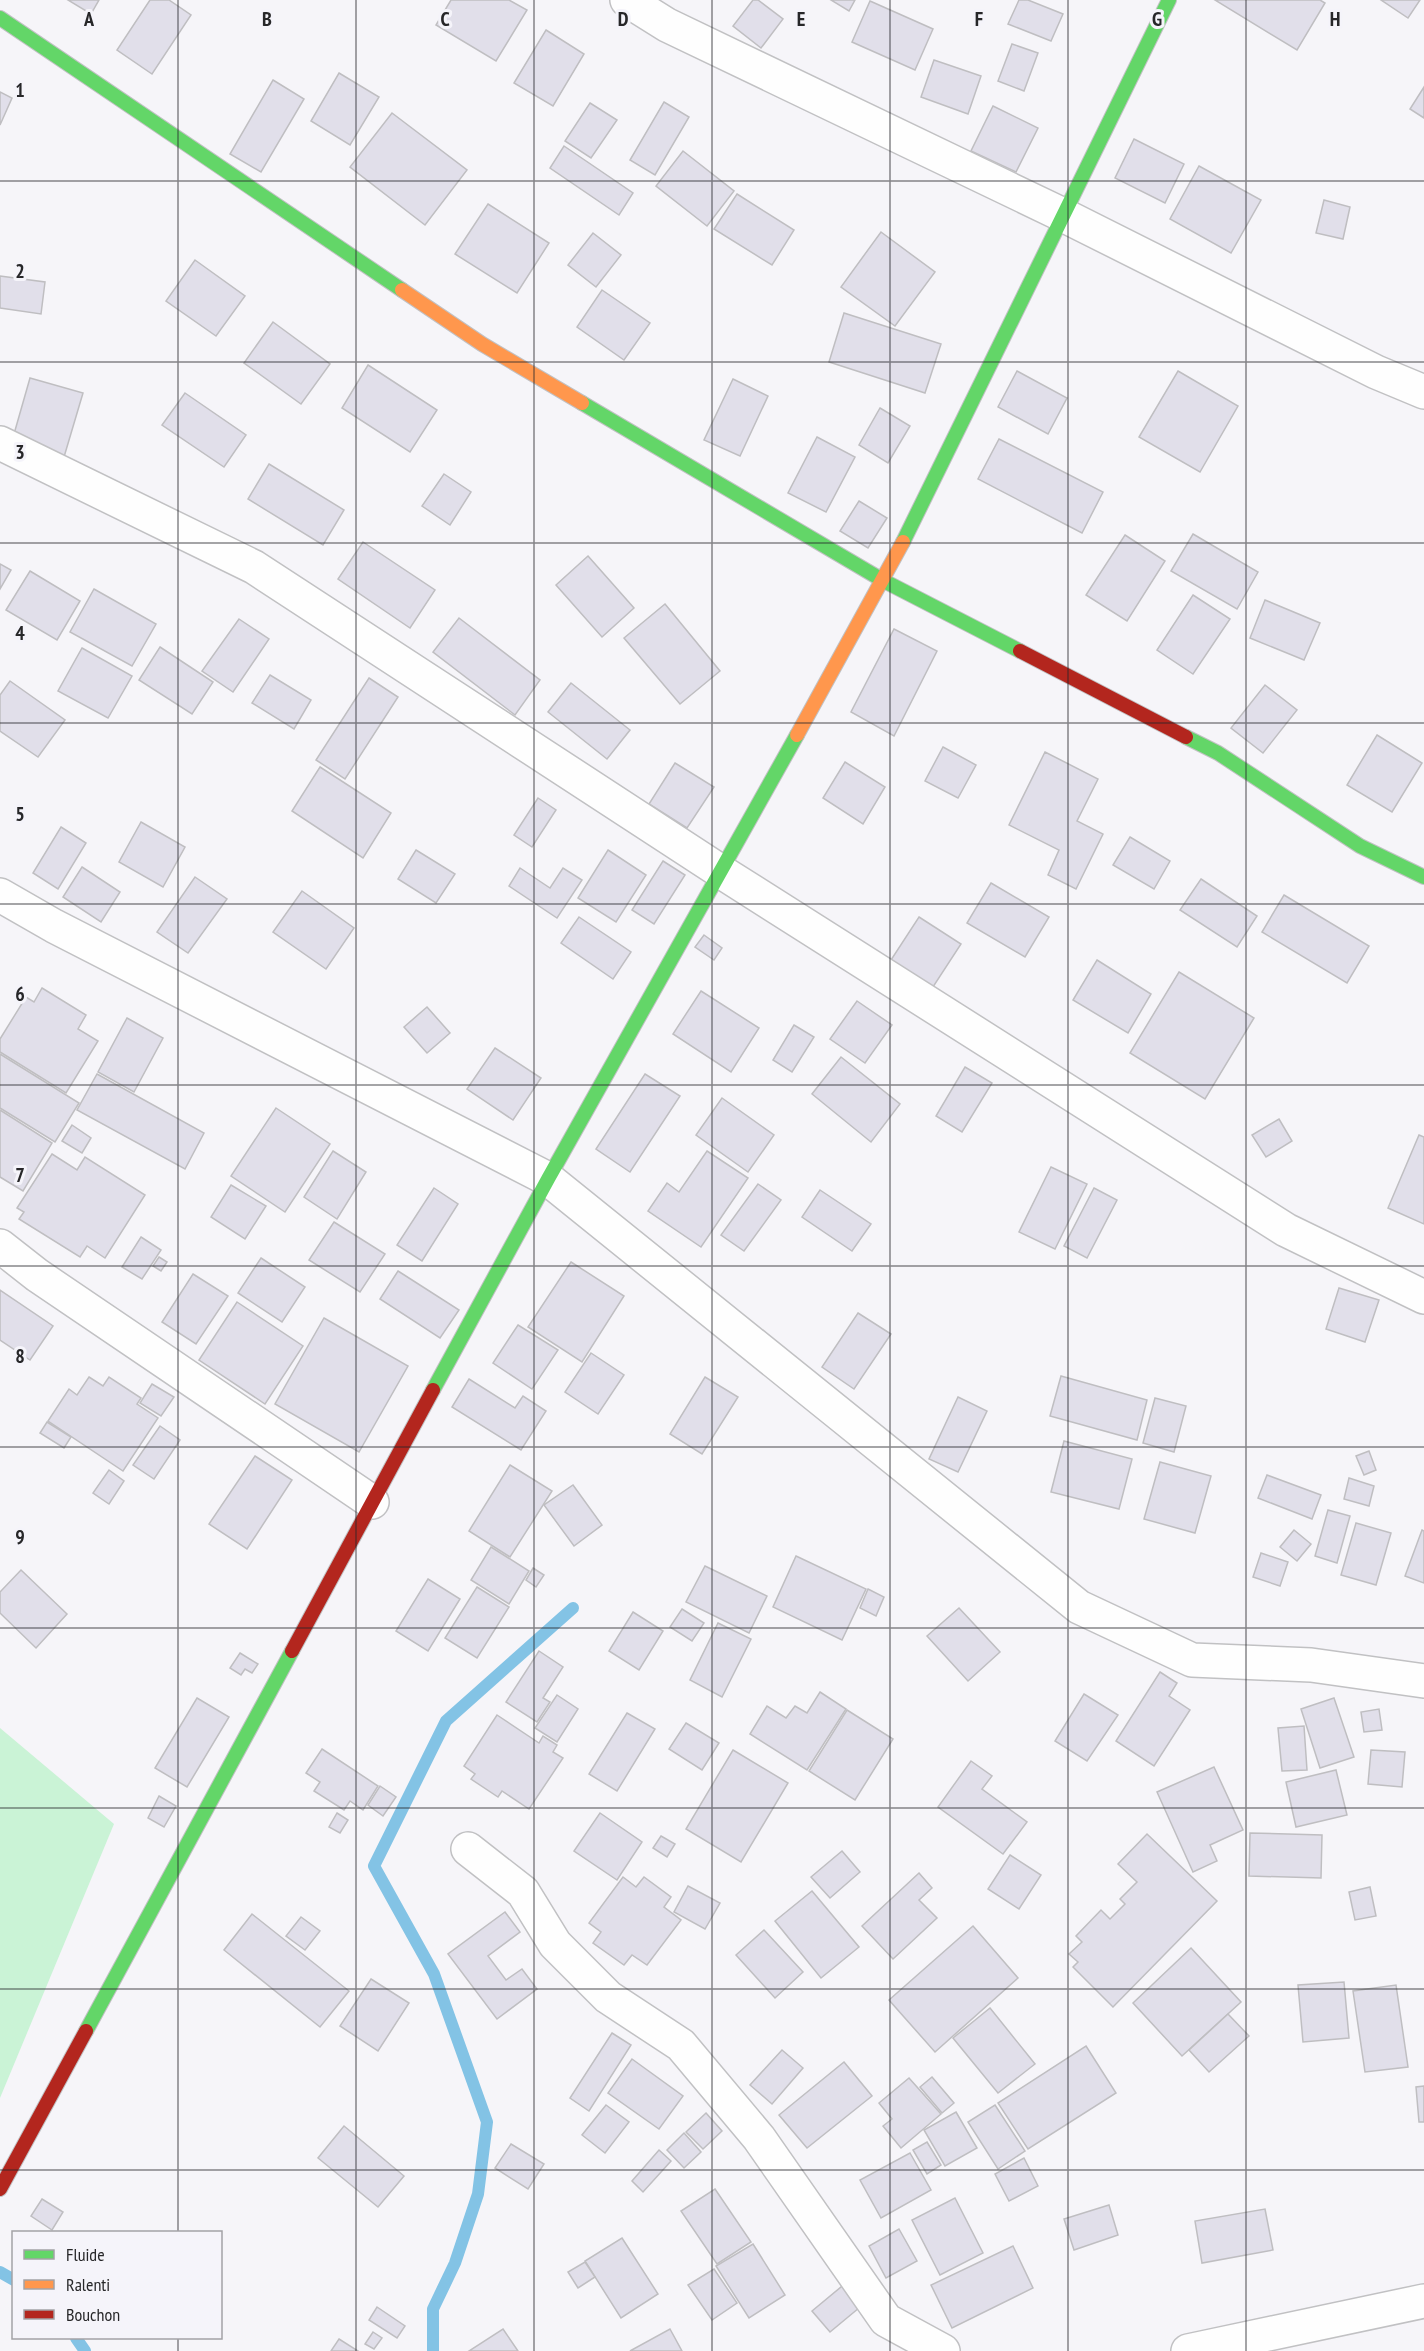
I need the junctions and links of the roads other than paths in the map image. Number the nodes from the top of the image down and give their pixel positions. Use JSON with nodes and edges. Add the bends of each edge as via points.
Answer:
{"nodes":[{"id":1,"x":627,"y":0,"type":"edge"},
{"id":2,"x":1169,"y":0,"type":"edge"},
{"id":3,"x":0,"y":18,"type":"edge"},
{"id":4,"x":1063,"y":215,"type":"junction"},
{"id":5,"x":1424,"y":392,"type":"edge"},
{"id":6,"x":0,"y":443,"type":"edge"},
{"id":7,"x":884,"y":581,"type":"junction"},
{"id":8,"x":720,"y":871,"type":"junction"},
{"id":9,"x":1424,"y":877,"type":"edge"},
{"id":10,"x":0,"y":895,"type":"edge"},
{"id":11,"x":548,"y":1179,"type":"junction"},
{"id":12,"x":0,"y":1246,"type":"edge"},
{"id":13,"x":1424,"y":1297,"type":"edge"},
{"id":14,"x":372,"y":1502,"type":"junction"},
{"id":15,"x":1424,"y":1681,"type":"edge"},
{"id":16,"x":468,"y":1849,"type":"dead end"},
{"id":17,"x":0,"y":2189,"type":"edge"},
{"id":18,"x":1424,"y":2301,"type":"edge"},
{"id":19,"x":943,"y":2351,"type":"edge"},
{"id":20,"x":1188,"y":2351,"type":"edge"}],
"edges":[{"from":1,"to":4,"type":"street","via":[[667,25]]},
{"from":2,"to":4,"type":"street"},
{"from":3,"to":7,"type":"street","via":[[482,344]]},
{"from":4,"to":5,"type":"street","via":[[1376,372]]},
{"from":4,"to":7,"type":"street"},
{"from":6,"to":8,"type":"street","via":[[254,567]]},
{"from":7,"to":8,"type":"street"},
{"from":7,"to":9,"type":"street","via":[[1218,753],[1360,846]]},
{"from":8,"to":11,"type":"street"},
{"from":8,"to":13,"type":"street","via":[[1286,1230]]},
{"from":10,"to":11,"type":"street"},
{"from":11,"to":14,"type":"street"},
{"from":11,"to":15,"type":"street","via":[[1079,1607],[1192,1660],[1311,1665]]},
{"from":12,"to":14,"type":"street","via":[[46,1282]]},
{"from":14,"to":17,"type":"street"},
{"from":16,"to":19,"type":"street","via":[[524,1892],[555,1944],[608,1997],[681,2045],[759,2139],[886,2320]]},
{"from":18,"to":20,"type":"street"}]}
